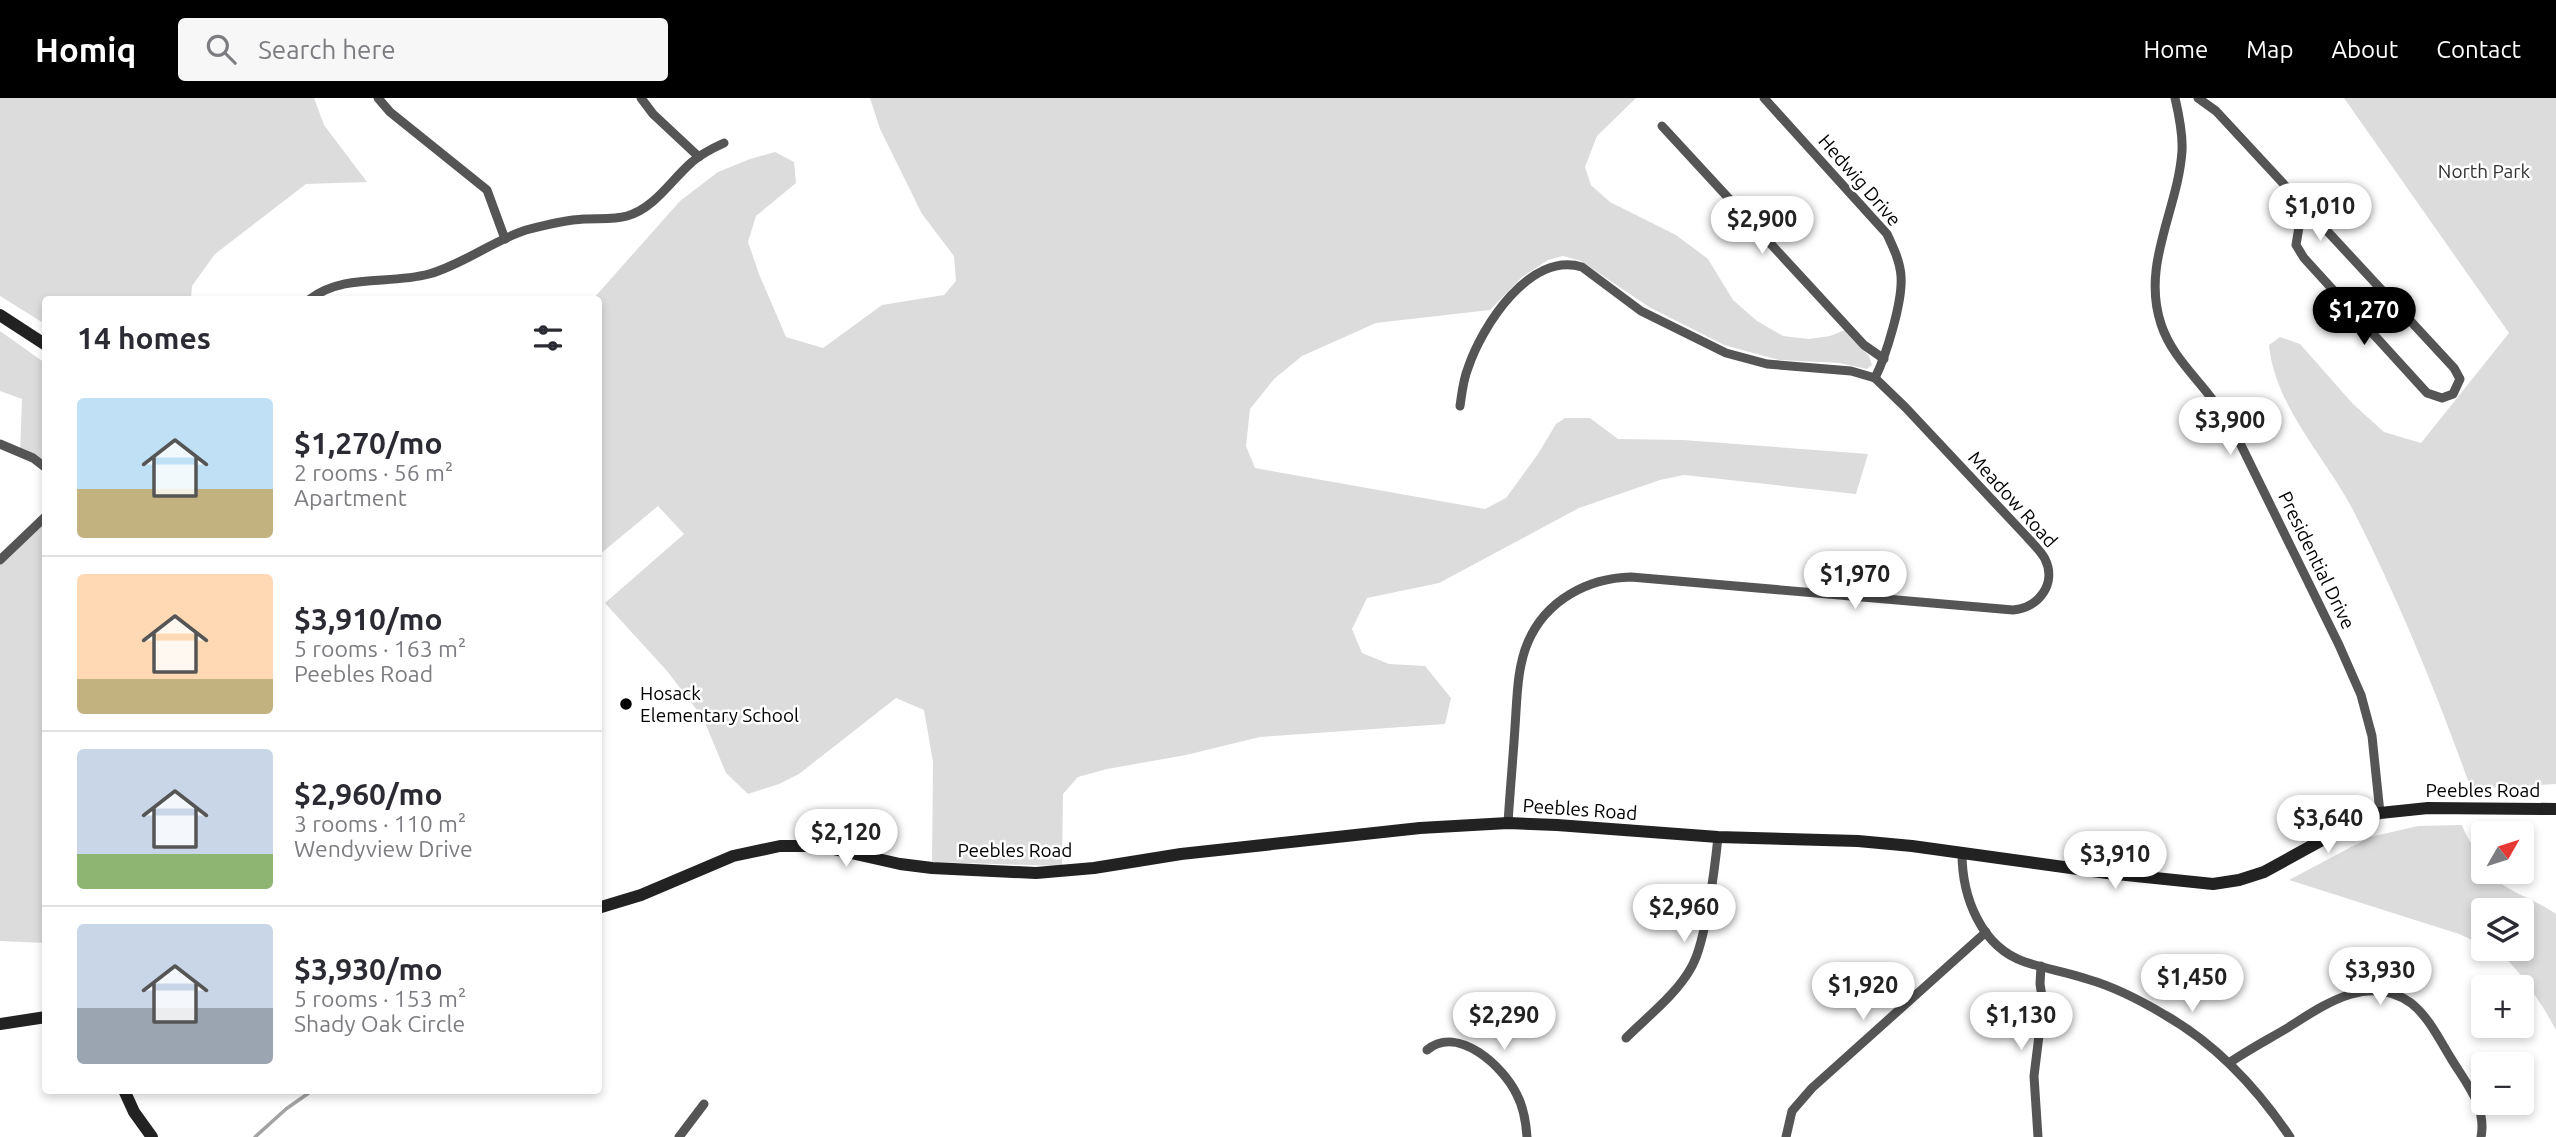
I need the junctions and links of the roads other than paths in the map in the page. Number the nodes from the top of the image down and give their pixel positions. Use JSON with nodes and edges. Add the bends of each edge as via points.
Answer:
{"nodes":[{"id":1,"x":378,"y":98,"type":"edge"},
{"id":2,"x":641,"y":98,"type":"edge"},
{"id":3,"x":1764,"y":98,"type":"edge"},
{"id":4,"x":2175,"y":98,"type":"edge"},
{"id":5,"x":2198,"y":98,"type":"edge"},
{"id":6,"x":1662,"y":126,"type":"dead end"},
{"id":7,"x":724,"y":143,"type":"dead end"},
{"id":8,"x":699,"y":157,"type":"junction"},
{"id":9,"x":2303,"y":203,"type":"junction"},
{"id":10,"x":505,"y":239,"type":"junction"},
{"id":11,"x":314,"y":296,"type":"edge"},
{"id":12,"x":0,"y":316,"type":"edge"},
{"id":13,"x":42,"y":342,"type":"edge"},
{"id":14,"x":1884,"y":359,"type":"junction"},
{"id":15,"x":1874,"y":378,"type":"junction"},
{"id":16,"x":1460,"y":405,"type":"dead end"},
{"id":17,"x":0,"y":444,"type":"edge"},
{"id":18,"x":42,"y":465,"type":"edge"},
{"id":19,"x":42,"y":520,"type":"edge"},
{"id":20,"x":0,"y":560,"type":"edge"},
{"id":21,"x":2556,"y":809,"type":"edge"},
{"id":22,"x":2380,"y":813,"type":"junction"},
{"id":23,"x":1508,"y":823,"type":"junction"},
{"id":24,"x":1718,"y":837,"type":"junction"},
{"id":25,"x":1962,"y":853,"type":"junction"},
{"id":26,"x":602,"y":907,"type":"edge"},
{"id":27,"x":1986,"y":932,"type":"junction"},
{"id":28,"x":2041,"y":966,"type":"junction"},
{"id":29,"x":42,"y":1018,"type":"edge"},
{"id":30,"x":0,"y":1024,"type":"edge"},
{"id":31,"x":1626,"y":1038,"type":"dead end"},
{"id":32,"x":1427,"y":1050,"type":"dead end"},
{"id":33,"x":2229,"y":1063,"type":"junction"},
{"id":34,"x":126,"y":1094,"type":"edge"},
{"id":35,"x":704,"y":1104,"type":"dead end"},
{"id":36,"x":152,"y":1137,"type":"edge"},
{"id":37,"x":679,"y":1137,"type":"edge"},
{"id":38,"x":1527,"y":1137,"type":"edge"},
{"id":39,"x":1786,"y":1137,"type":"edge"},
{"id":40,"x":2038,"y":1137,"type":"edge"},
{"id":41,"x":2290,"y":1137,"type":"edge"},
{"id":42,"x":2481,"y":1137,"type":"edge"}],
"edges":[{"from":1,"to":10,"type":"street","via":[[488,190]]},
{"from":2,"to":8,"type":"street"},
{"from":3,"to":14,"type":"street","name":"Hedwig Drive","via":[[1887,234],[1902,277]]},
{"from":4,"to":22,"type":"street","name":"Presidential Drive","via":[[2182,149],[2156,267],[2158,313],[2172,348],[2238,439],[2349,665],[2372,736]]},
{"from":5,"to":9,"type":"street","via":[[2216,111]]},
{"from":6,"to":14,"type":"street","via":[[1864,345]]},
{"from":7,"to":8,"type":"street"},
{"from":8,"to":10,"type":"street","via":[[635,213],[547,224]]},
{"from":9,"to":9,"type":"street","via":[[2298,252],[2427,393],[2435,397],[2452,394],[2459,379],[2454,368]]},
{"from":10,"to":11,"type":"street","via":[[429,274],[350,282]]},
{"from":12,"to":13,"type":"street"},
{"from":14,"to":15,"type":"street","name":"Hedwig Drive"},
{"from":15,"to":16,"type":"street","name":"Meadow Road","via":[[1852,370],[1767,364],[1726,353],[1641,311],[1582,267],[1562,264],[1538,273],[1502,306],[1472,356]]},
{"from":15,"to":23,"type":"street","name":"Meadow Road","via":[[2042,554],[2049,573],[2039,599],[2013,610],[1631,577],[1593,582],[1560,600],[1527,642],[1518,685]]},
{"from":17,"to":18,"type":"street"},
{"from":19,"to":20,"type":"street"},
{"from":21,"to":22,"type":"street","name":"Peebles Road","via":[[2428,807]]},
{"from":22,"to":25,"type":"street","name":"Peebles Road","via":[[2264,872],[2227,882],[2186,882]]},
{"from":23,"to":24,"type":"street","name":"Peebles Road"},
{"from":23,"to":26,"type":"street","name":"Peebles Road","via":[[1420,828],[1036,873],[932,868],[820,846],[780,846],[733,856]]},
{"from":24,"to":25,"type":"street","name":"Peebles Road","via":[[1858,841]]},
{"from":24,"to":31,"type":"street","via":[[1692,966]]},
{"from":25,"to":27,"type":"street","via":[[1968,895]]},
{"from":27,"to":28,"type":"street","via":[[1998,946]]},
{"from":27,"to":39,"type":"street","via":[[1812,1088],[1792,1111]]},
{"from":28,"to":33,"type":"street","via":[[2139,1000],[2184,1026]]},
{"from":28,"to":40,"type":"street","via":[[2043,1003],[2034,1076]]},
{"from":29,"to":30,"type":"street"},
{"from":32,"to":38,"type":"street","via":[[1452,1041],[1497,1066],[1518,1096]]},
{"from":33,"to":41,"type":"street"},
{"from":33,"to":42,"type":"street","via":[[2337,998],[2358,991],[2388,993],[2409,1002],[2428,1022],[2477,1101],[2483,1117]]},
{"from":34,"to":36,"type":"street"},
{"from":35,"to":37,"type":"street"}]}
